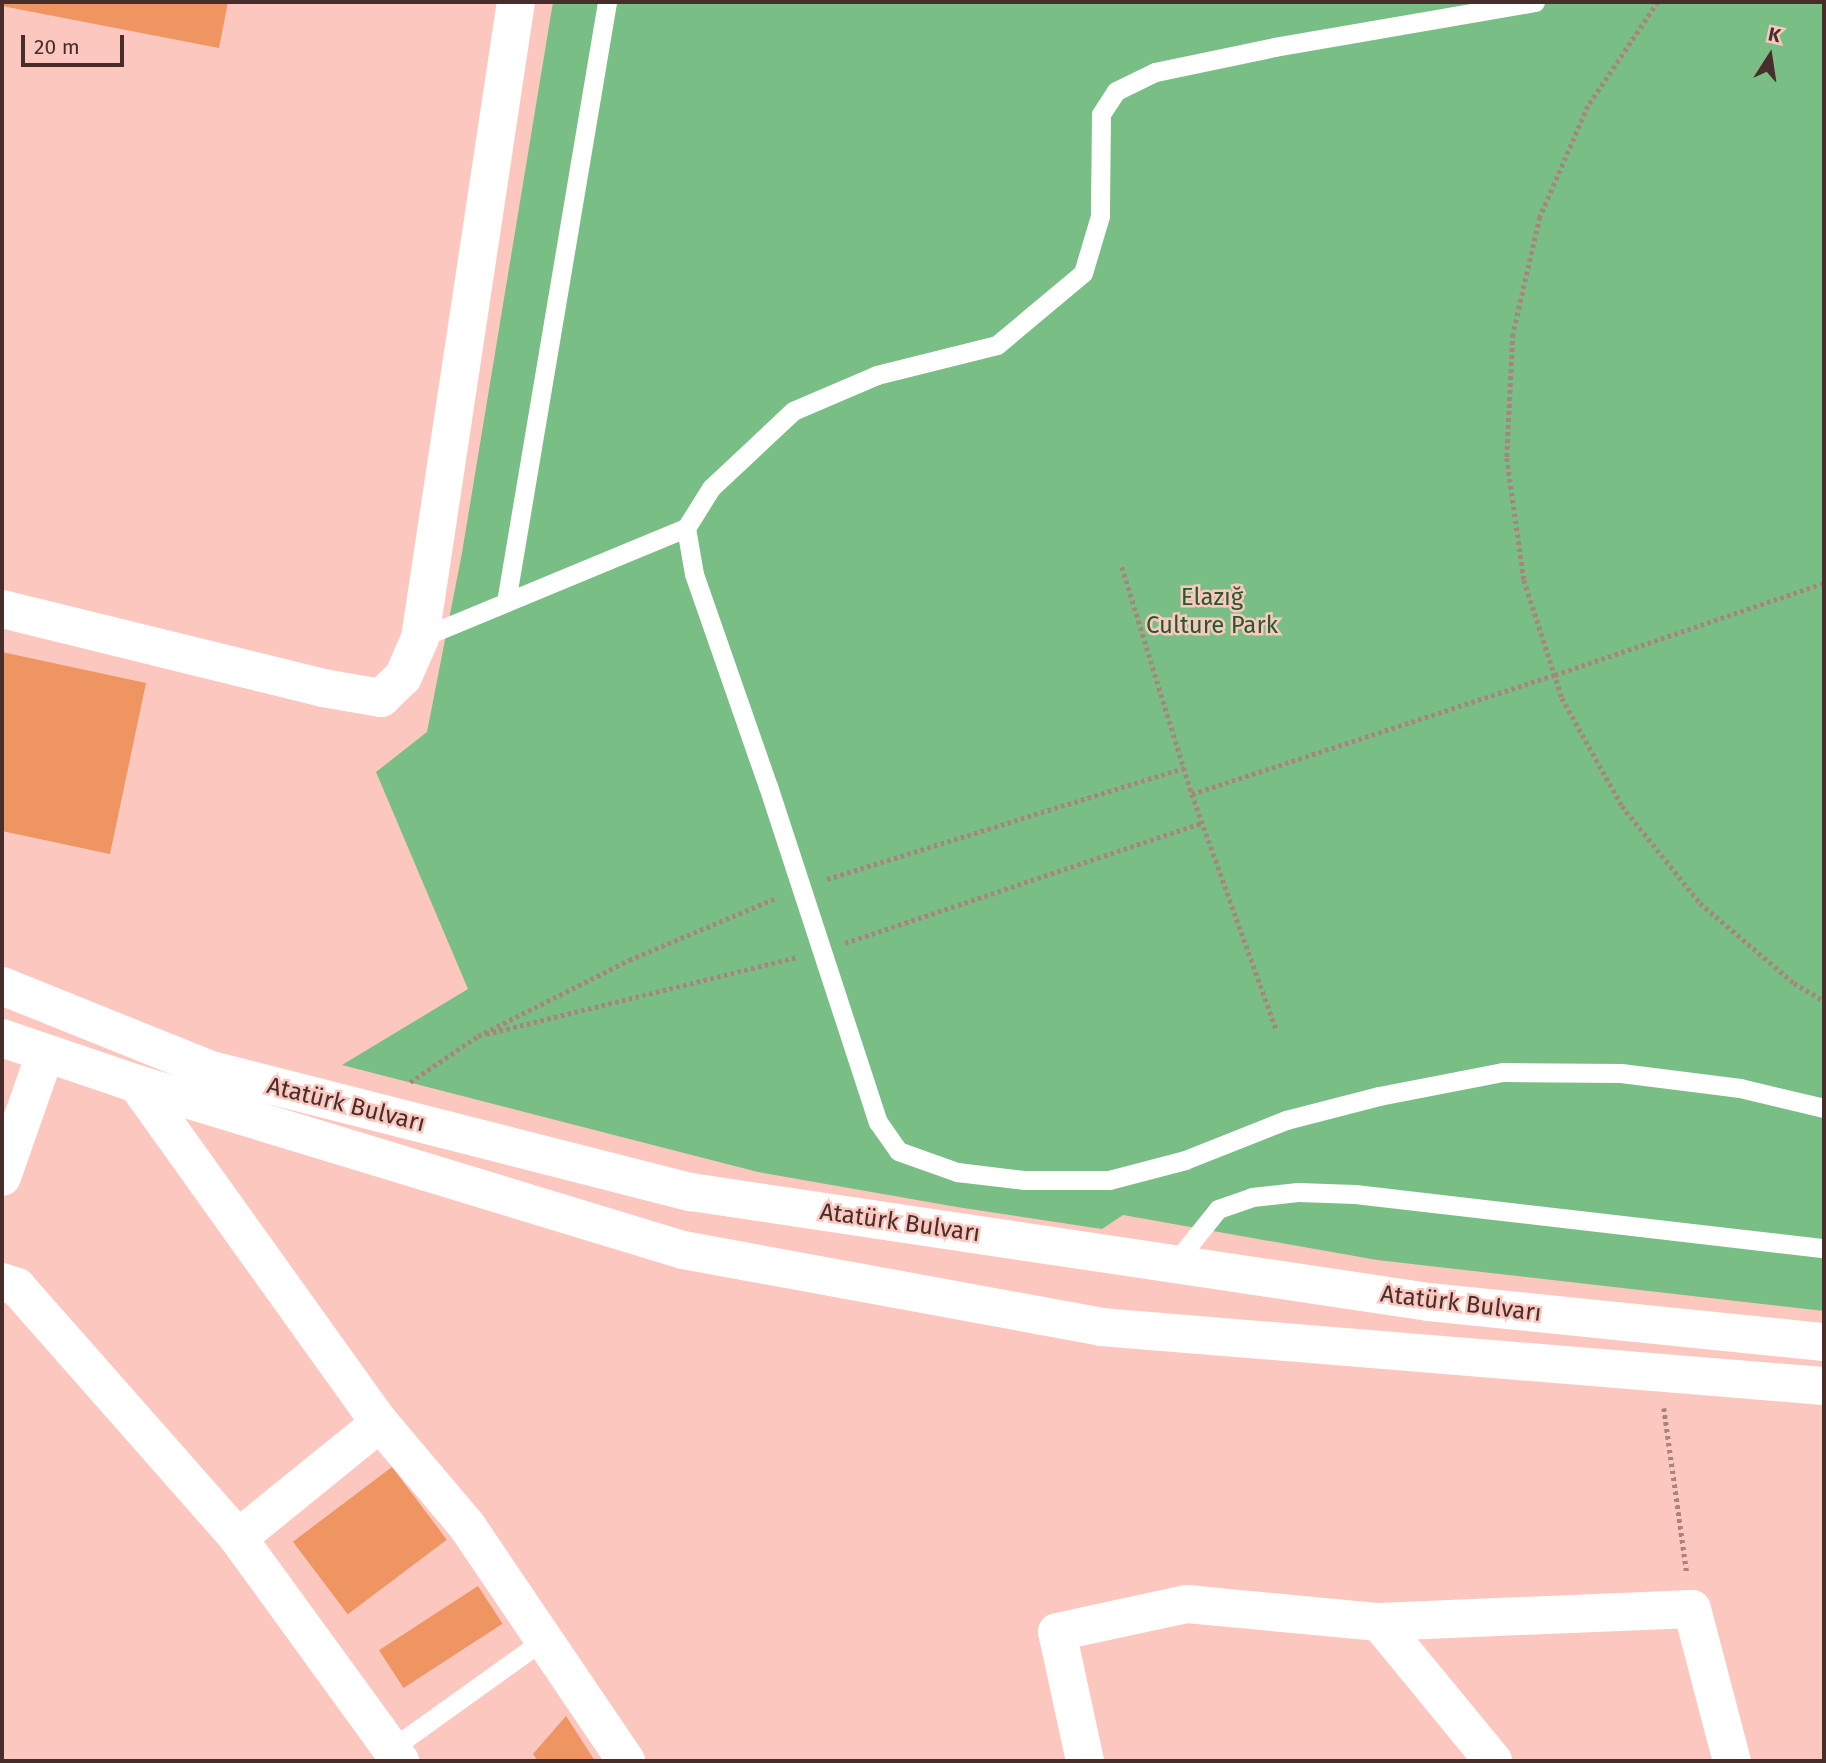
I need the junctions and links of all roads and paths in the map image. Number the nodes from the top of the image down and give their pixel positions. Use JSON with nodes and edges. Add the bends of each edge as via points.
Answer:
{"nodes":[{"id":1,"x":516,"y":2,"type":"edge"},
{"id":2,"x":607,"y":2,"type":"edge"},
{"id":3,"x":1535,"y":2,"type":"edge"},
{"id":4,"x":1658,"y":2,"type":"edge"},
{"id":5,"x":686,"y":528,"type":"junction"},
{"id":6,"x":1122,"y":567,"type":"dead end"},
{"id":7,"x":1824,"y":583,"type":"edge"},
{"id":8,"x":506,"y":602,"type":"junction"},
{"id":9,"x":2,"y":609,"type":"edge"},
{"id":10,"x":420,"y":638,"type":"junction"},
{"id":11,"x":1555,"y":676,"type":"junction"},
{"id":12,"x":1192,"y":794,"type":"junction"},
{"id":13,"x":2,"y":986,"type":"edge"},
{"id":14,"x":1824,"y":1001,"type":"edge"},
{"id":15,"x":1276,"y":1028,"type":"dead end"},
{"id":16,"x":478,"y":1036,"type":"dead end"},
{"id":17,"x":2,"y":1038,"type":"edge"},
{"id":18,"x":45,"y":1054,"type":"junction"},
{"id":19,"x":137,"y":1084,"type":"junction"},
{"id":20,"x":1824,"y":1108,"type":"edge"},
{"id":21,"x":368,"y":1110,"type":"junction"},
{"id":22,"x":2,"y":1177,"type":"edge"},
{"id":23,"x":1824,"y":1248,"type":"edge"},
{"id":24,"x":1174,"y":1264,"type":"junction"},
{"id":25,"x":2,"y":1282,"type":"edge"},
{"id":26,"x":1824,"y":1342,"type":"edge"},
{"id":27,"x":1660,"y":1372,"type":"junction"},
{"id":28,"x":1824,"y":1386,"type":"edge"},
{"id":29,"x":380,"y":1423,"type":"junction"},
{"id":30,"x":238,"y":1538,"type":"junction"},
{"id":31,"x":1692,"y":1609,"type":"junction"},
{"id":32,"x":1379,"y":1622,"type":"junction"},
{"id":33,"x":544,"y":1640,"type":"junction"},
{"id":34,"x":395,"y":1755,"type":"edge"},
{"id":35,"x":626,"y":1761,"type":"edge"},
{"id":36,"x":1085,"y":1761,"type":"edge"},
{"id":37,"x":1493,"y":1761,"type":"edge"},
{"id":38,"x":1732,"y":1761,"type":"edge"}],
"edges":[{"from":1,"to":10,"type":"street"},
{"from":2,"to":8,"type":"lane"},
{"from":3,"to":5,"type":"lane","via":[[1155,72],[1116,91],[1101,114],[1100,216],[1083,273],[998,345],[877,375],[793,411],[711,488]]},
{"from":4,"to":11,"type":"path","via":[[1588,106],[1541,217],[1513,334],[1507,458],[1524,580]]},
{"from":5,"to":8,"type":"lane"},
{"from":5,"to":20,"type":"lane","via":[[694,574],[878,1122],[898,1151],[957,1172],[1024,1180],[1109,1180],[1185,1160],[1286,1120],[1503,1072],[1621,1073],[1740,1088]]},
{"from":6,"to":12,"type":"path"},
{"from":7,"to":11,"type":"path"},
{"from":8,"to":10,"type":"lane"},
{"from":9,"to":10,"type":"street","via":[[323,688],[382,698],[403,677]]},
{"from":11,"to":12,"type":"path"},
{"from":11,"to":14,"type":"path","via":[[1562,698],[1622,806],[1700,902],[1794,983]]},
{"from":12,"to":15,"type":"path"},
{"from":13,"to":21,"type":"street","name":"Atatürk Bulvarı","via":[[211,1070]]},
{"from":16,"to":21,"type":"path"},
{"from":17,"to":18,"type":"street","name":"Atatürk Bulvarı"},
{"from":18,"to":19,"type":"street","name":"Atatürk Bulvarı"},
{"from":18,"to":22,"type":"street"},
{"from":19,"to":27,"type":"street","name":"Atatürk Bulvarı","via":[[683,1250],[1101,1327]]},
{"from":19,"to":29,"type":"street"},
{"from":21,"to":24,"type":"street","name":"Atatürk Bulvarı","via":[[691,1192]]},
{"from":23,"to":24,"type":"lane","via":[[1355,1194],[1298,1192],[1252,1197],[1218,1209]]},
{"from":24,"to":26,"type":"street","name":"Atatürk Bulvarı","via":[[1429,1302]]},
{"from":25,"to":30,"type":"street","via":[[18,1287]]},
{"from":27,"to":28,"type":"street","name":"Atatürk Bulvarı"},
{"from":27,"to":31,"type":"path"},
{"from":29,"to":30,"type":"street"},
{"from":29,"to":33,"type":"street","via":[[467,1527]]},
{"from":30,"to":34,"type":"street"},
{"from":31,"to":32,"type":"street"},
{"from":31,"to":38,"type":"street"},
{"from":32,"to":36,"type":"street","via":[[1187,1604],[1057,1632]]},
{"from":32,"to":37,"type":"street"},
{"from":33,"to":34,"type":"lane"},
{"from":33,"to":35,"type":"street"}]}
